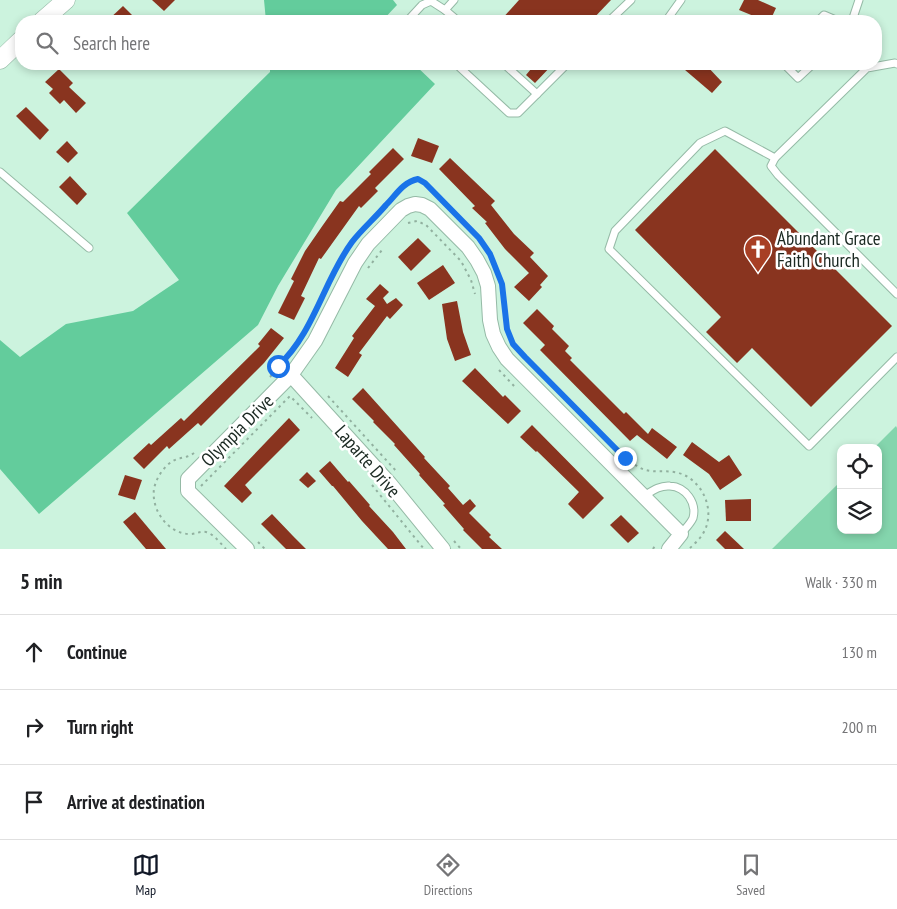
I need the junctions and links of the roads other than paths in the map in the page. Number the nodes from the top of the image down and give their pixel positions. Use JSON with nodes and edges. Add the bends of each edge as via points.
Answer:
{"nodes":[{"id":1,"x":66,"y":0,"type":"edge"},
{"id":2,"x":454,"y":0,"type":"edge"},
{"id":3,"x":630,"y":0,"type":"edge"},
{"id":4,"x":681,"y":0,"type":"edge"},
{"id":5,"x":859,"y":0,"type":"edge"},
{"id":6,"x":445,"y":10,"type":"junction"},
{"id":7,"x":49,"y":15,"type":"edge"},
{"id":8,"x":413,"y":15,"type":"edge"},
{"id":9,"x":451,"y":15,"type":"edge"},
{"id":10,"x":615,"y":15,"type":"edge"},
{"id":11,"x":670,"y":15,"type":"edge"},
{"id":12,"x":854,"y":15,"type":"edge"},
{"id":13,"x":15,"y":46,"type":"edge"},
{"id":14,"x":0,"y":60,"type":"edge"},
{"id":15,"x":897,"y":64,"type":"edge"},
{"id":16,"x":882,"y":65,"type":"edge"},
{"id":17,"x":462,"y":70,"type":"edge"},
{"id":18,"x":511,"y":70,"type":"edge"},
{"id":19,"x":561,"y":70,"type":"edge"},
{"id":20,"x":790,"y":70,"type":"edge"},
{"id":21,"x":807,"y":70,"type":"edge"},
{"id":22,"x":865,"y":70,"type":"edge"},
{"id":23,"x":537,"y":94,"type":"junction"},
{"id":24,"x":775,"y":158,"type":"junction"},
{"id":25,"x":0,"y":172,"type":"edge"},
{"id":26,"x":89,"y":248,"type":"dead end"},
{"id":27,"x":897,"y":294,"type":"edge"},
{"id":28,"x":897,"y":357,"type":"edge"},
{"id":29,"x":291,"y":375,"type":"junction"},
{"id":30,"x":644,"y":496,"type":"junction"},
{"id":31,"x":681,"y":534,"type":"junction"},
{"id":32,"x":664,"y":546,"type":"edge"},
{"id":33,"x":247,"y":549,"type":"edge"},
{"id":34,"x":443,"y":549,"type":"edge"}],
"edges":[{"from":1,"to":7,"type":"street"},
{"from":2,"to":6,"type":"lane"},
{"from":3,"to":10,"type":"lane"},
{"from":4,"to":11,"type":"lane"},
{"from":5,"to":12,"type":"lane"},
{"from":6,"to":8,"type":"lane","via":[[431,1]]},
{"from":6,"to":9,"type":"lane"},
{"from":13,"to":14,"type":"street"},
{"from":15,"to":16,"type":"lane"},
{"from":17,"to":23,"type":"lane","via":[[509,113],[518,113]]},
{"from":18,"to":23,"type":"lane"},
{"from":19,"to":23,"type":"lane"},
{"from":20,"to":21,"type":"lane","via":[[798,78]]},
{"from":22,"to":24,"type":"lane"},
{"from":24,"to":27,"type":"lane","via":[[771,166],[778,175]]},
{"from":24,"to":28,"type":"lane","via":[[725,131],[700,143],[615,231],[609,249],[809,446]]},
{"from":25,"to":26,"type":"lane"},
{"from":29,"to":30,"type":"street","name":"Olympia Drive","via":[[315,341],[368,244],[401,210],[415,204],[430,209],[468,247],[484,273],[490,320],[498,348]]},
{"from":29,"to":33,"type":"street","name":"Olympia Drive","via":[[188,479]]},
{"from":29,"to":34,"type":"street","name":"Laparte Drive","via":[[390,484]]},
{"from":30,"to":31,"type":"street"},
{"from":30,"to":31,"type":"lane","via":[[655,488],[670,486],[686,492],[694,504],[693,519]]},
{"from":31,"to":32,"type":"street"}]}
